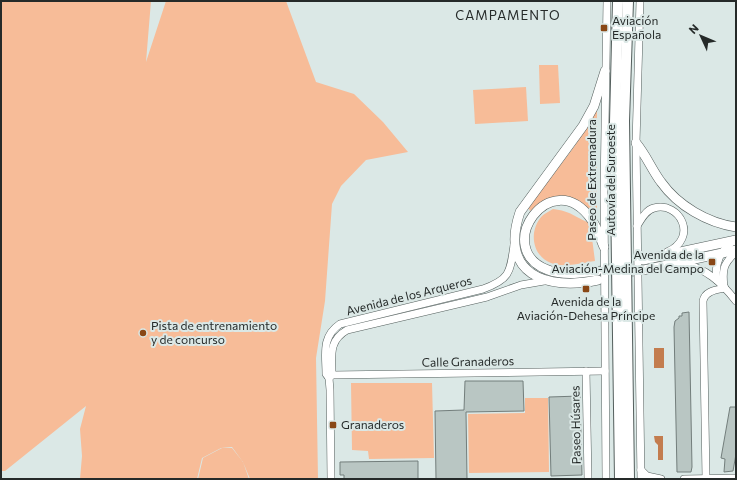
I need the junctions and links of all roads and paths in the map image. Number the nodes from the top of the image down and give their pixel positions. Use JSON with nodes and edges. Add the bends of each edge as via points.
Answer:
{"nodes":[{"id":1,"x":607,"y":1,"type":"edge"},
{"id":2,"x":618,"y":1,"type":"edge"},
{"id":3,"x":628,"y":1,"type":"edge"},
{"id":4,"x":640,"y":1,"type":"edge"},
{"id":5,"x":605,"y":71,"type":"junction"},
{"id":6,"x":636,"y":143,"type":"junction"},
{"id":7,"x":637,"y":226,"type":"junction"},
{"id":8,"x":736,"y":227,"type":"edge"},
{"id":9,"x":735,"y":240,"type":"edge"},
{"id":10,"x":514,"y":245,"type":"junction"},
{"id":11,"x":604,"y":247,"type":"junction"},
{"id":12,"x":736,"y":251,"type":"edge"},
{"id":13,"x":720,"y":254,"type":"junction"},
{"id":14,"x":659,"y":256,"type":"junction"},
{"id":15,"x":643,"y":260,"type":"tunnel mouth"},
{"id":16,"x":679,"y":263,"type":"junction"},
{"id":17,"x":644,"y":270,"type":"tunnel mouth"},
{"id":18,"x":717,"y":280,"type":"junction"},
{"id":19,"x":544,"y":281,"type":"junction"},
{"id":20,"x":725,"y":288,"type":"junction"},
{"id":21,"x":736,"y":302,"type":"edge"},
{"id":22,"x":586,"y":371,"type":"junction"},
{"id":23,"x":606,"y":371,"type":"junction"},
{"id":24,"x":330,"y":376,"type":"junction"},
{"id":25,"x":641,"y":469,"type":"junction"},
{"id":26,"x":706,"y":478,"type":"edge"},
{"id":27,"x":736,"y":478,"type":"edge"},
{"id":28,"x":330,"y":479,"type":"edge"},
{"id":29,"x":588,"y":479,"type":"edge"},
{"id":30,"x":606,"y":479,"type":"edge"},
{"id":31,"x":620,"y":479,"type":"edge"},
{"id":32,"x":629,"y":479,"type":"edge"},
{"id":33,"x":641,"y":479,"type":"edge"},
{"id":34,"x":662,"y":479,"type":"edge"},
{"id":35,"x":684,"y":479,"type":"edge"}],
"edges":[{"from":1,"to":5,"type":"street","name":"Paseo de Extremadura"},
{"from":2,"to":31,"type":"highway","name":"Autovía del Suroeste","via":[[615,130]]},
{"from":3,"to":32,"type":"highway","name":"Autovía del Suroeste","via":[[624,128]]},
{"from":4,"to":6,"type":"street"},
{"from":5,"to":10,"type":"main road","via":[[594,106],[583,126],[520,212],[515,227]]},
{"from":5,"to":11,"type":"street","name":"Paseo de Extremadura"},
{"from":6,"to":7,"type":"street"},
{"from":6,"to":8,"type":"main road","via":[[661,183],[685,206],[706,218]]},
{"from":7,"to":14,"type":"street","via":[[646,213],[654,208],[664,208],[680,218],[684,235],[682,242],[675,249]]},
{"from":7,"to":25,"type":"street"},
{"from":9,"to":13,"type":"street"},
{"from":9,"to":14,"type":"main road"},
{"from":10,"to":19,"type":"main road","via":[[529,272]]},
{"from":10,"to":24,"type":"street","name":"Avenida de los Arqueros","via":[[511,270],[500,283],[340,324],[334,328],[326,342],[326,374]]},
{"from":11,"to":19,"type":"main road","via":[[592,220],[582,209],[561,201],[546,204],[532,215],[527,226],[526,242],[533,261],[559,273],[597,276],[565,284]]},
{"from":11,"to":23,"type":"street","name":"Paseo de Extremadura"},
{"from":12,"to":13,"type":"main road"},
{"from":12,"to":20,"type":"street","via":[[724,266],[722,274]]},
{"from":13,"to":16,"type":"main road"},
{"from":13,"to":18,"type":"street","via":[[716,266]]},
{"from":14,"to":15,"type":"main road"},
{"from":16,"to":17,"type":"main road"},
{"from":16,"to":18,"type":"street","via":[[700,268]]},
{"from":18,"to":20,"type":"street"},
{"from":19,"to":24,"type":"street","name":"Avenida de los Arqueros","via":[[347,330],[336,338],[333,344]]},
{"from":20,"to":21,"type":"street"},
{"from":20,"to":26,"type":"street","via":[[709,292],[703,301]]},
{"from":22,"to":23,"type":"street","name":"Calle Granaderos"},
{"from":22,"to":24,"type":"street","name":"Calle Granaderos"},
{"from":22,"to":29,"type":"street","name":"Paseo Húsares"},
{"from":23,"to":30,"type":"street","name":"Paseo de Extremadura"},
{"from":24,"to":28,"type":"street","name":"Avenida de los Arqueros"},
{"from":25,"to":33,"type":"street"},
{"from":25,"to":34,"type":"street","via":[[646,476]]},
{"from":26,"to":27,"type":"street"},
{"from":26,"to":35,"type":"street"}]}
